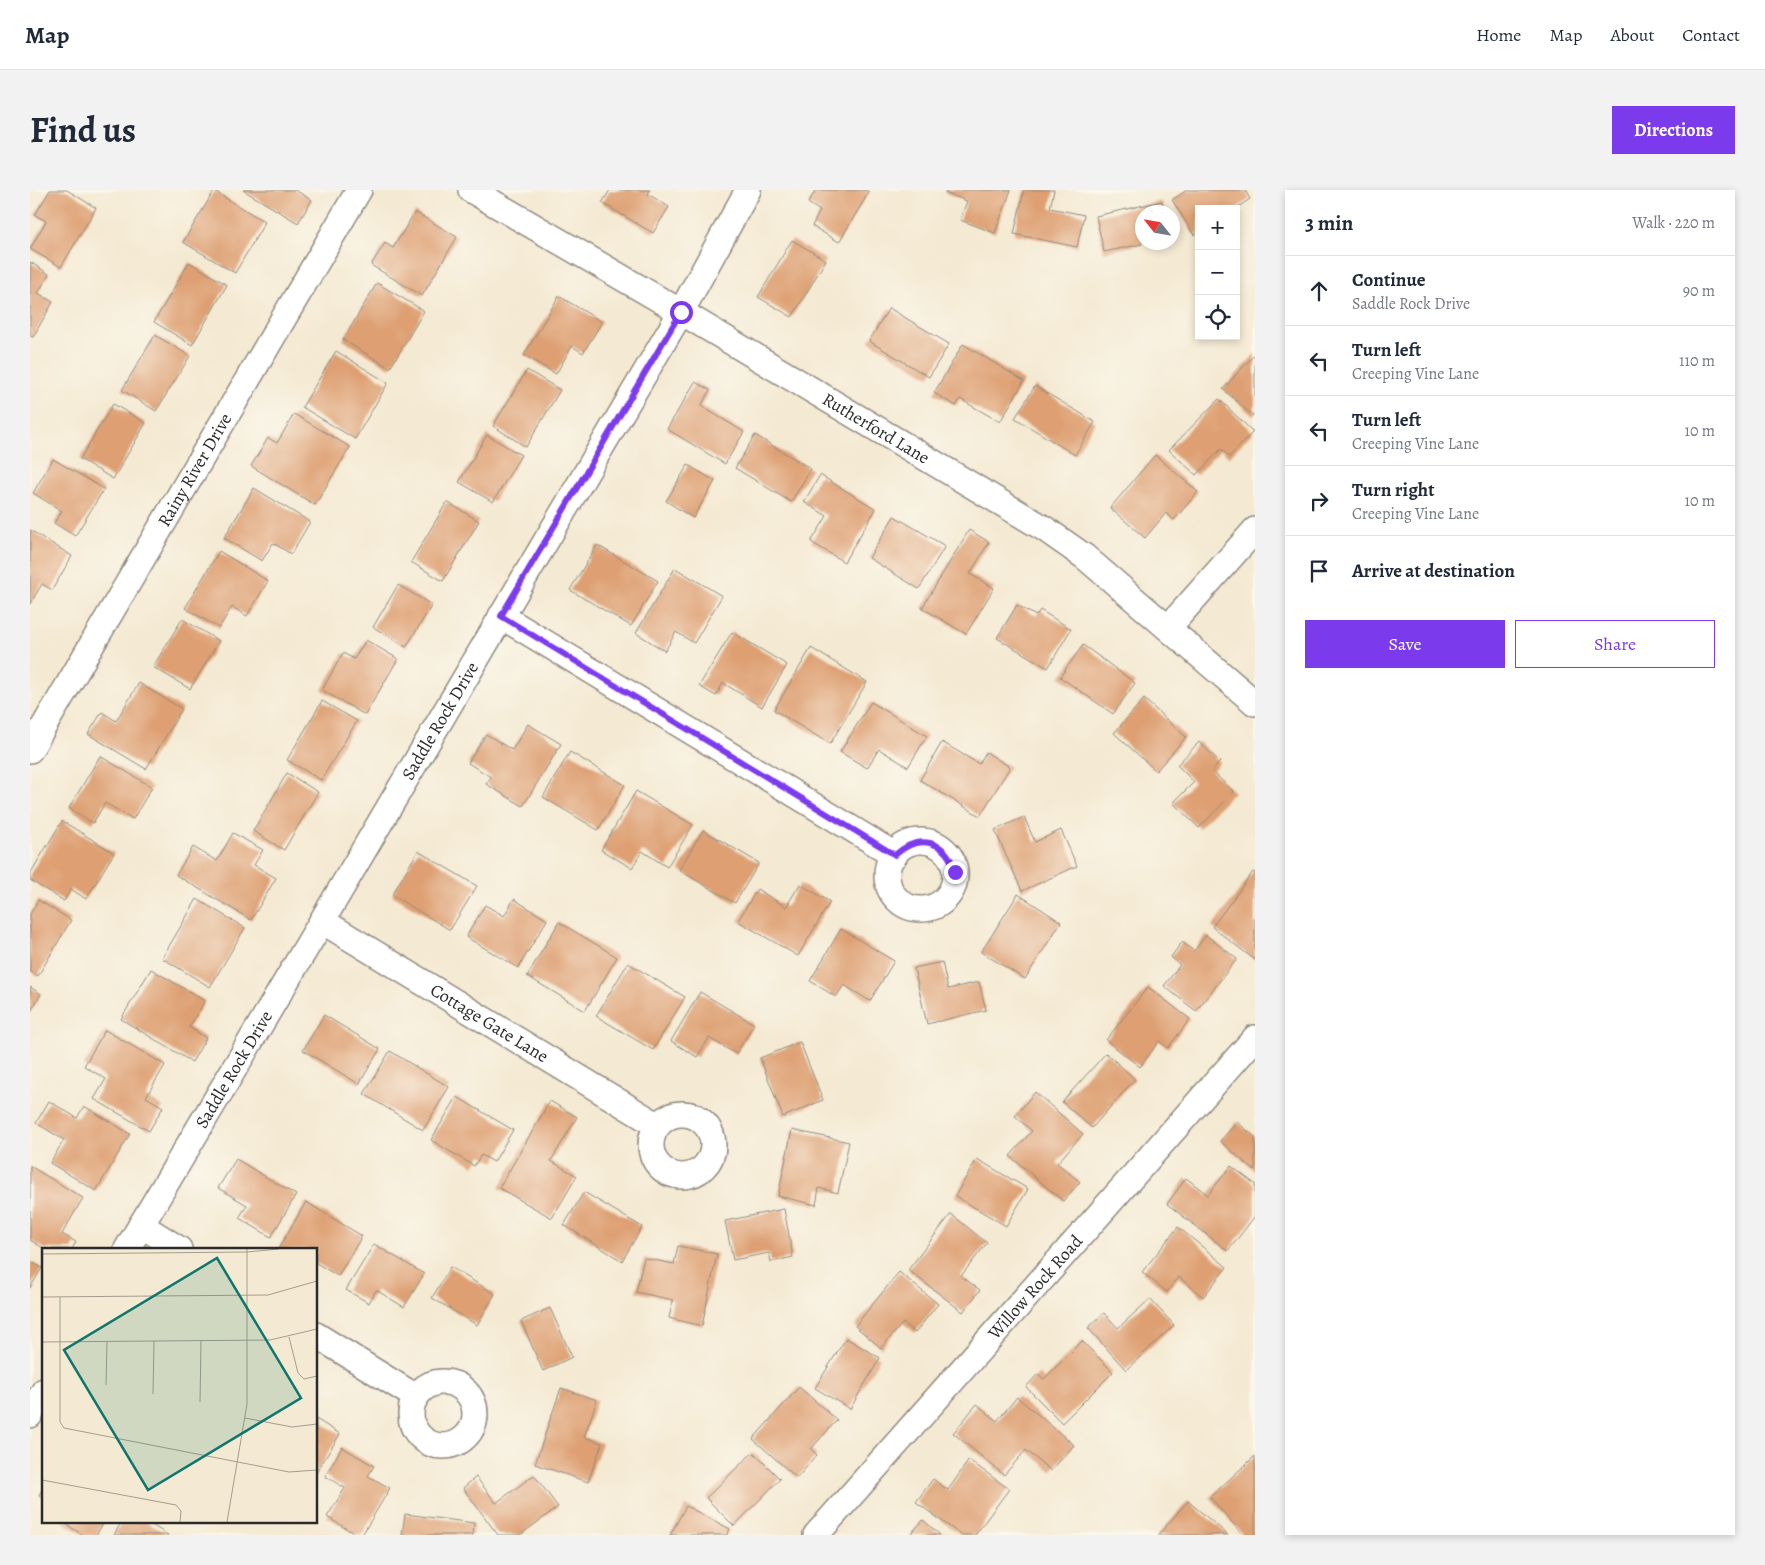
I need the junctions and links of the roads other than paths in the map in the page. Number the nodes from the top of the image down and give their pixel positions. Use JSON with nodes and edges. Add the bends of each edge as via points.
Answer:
{"nodes":[{"id":1,"x":358,"y":190,"type":"edge"},
{"id":2,"x":471,"y":190,"type":"edge"},
{"id":3,"x":748,"y":190,"type":"edge"},
{"id":4,"x":681,"y":312,"type":"junction"},
{"id":5,"x":1255,"y":530,"type":"edge"},
{"id":6,"x":501,"y":616,"type":"junction"},
{"id":7,"x":1168,"y":628,"type":"junction"},
{"id":8,"x":1255,"y":703,"type":"edge"},
{"id":9,"x":30,"y":750,"type":"edge"},
{"id":10,"x":895,"y":855,"type":"dead end"},
{"id":11,"x":322,"y":921,"type":"junction"},
{"id":12,"x":1255,"y":1038,"type":"edge"},
{"id":13,"x":657,"y":1125,"type":"dead end"},
{"id":14,"x":141,"y":1225,"type":"junction"},
{"id":15,"x":128,"y":1248,"type":"edge"},
{"id":16,"x":177,"y":1248,"type":"edge"},
{"id":17,"x":318,"y":1336,"type":"edge"},
{"id":18,"x":42,"y":1394,"type":"edge"},
{"id":19,"x":416,"y":1397,"type":"dead end"},
{"id":20,"x":30,"y":1415,"type":"edge"},
{"id":21,"x":816,"y":1535,"type":"edge"}],
"edges":[{"from":1,"to":9,"type":"street","name":"Rainy River Drive"},
{"from":2,"to":4,"type":"street","name":"Rutherford Lane"},
{"from":3,"to":4,"type":"street","name":"Saddle Rock Drive"},
{"from":4,"to":6,"type":"street","name":"Saddle Rock Drive"},
{"from":4,"to":7,"type":"street","name":"Rutherford Lane","via":[[1045,529],[1085,557]]},
{"from":5,"to":7,"type":"street"},
{"from":6,"to":10,"type":"street"},
{"from":6,"to":11,"type":"street","name":"Saddle Rock Drive"},
{"from":7,"to":8,"type":"street","name":"Rutherford Lane"},
{"from":11,"to":13,"type":"street","name":"Cottage Gate Lane"},
{"from":11,"to":14,"type":"street","name":"Saddle Rock Drive"},
{"from":12,"to":21,"type":"street","name":"Willow Rock Road"},
{"from":14,"to":15,"type":"street","name":"Saddle Rock Drive"},
{"from":14,"to":16,"type":"street"},
{"from":17,"to":19,"type":"street"},
{"from":18,"to":20,"type":"street"}]}
